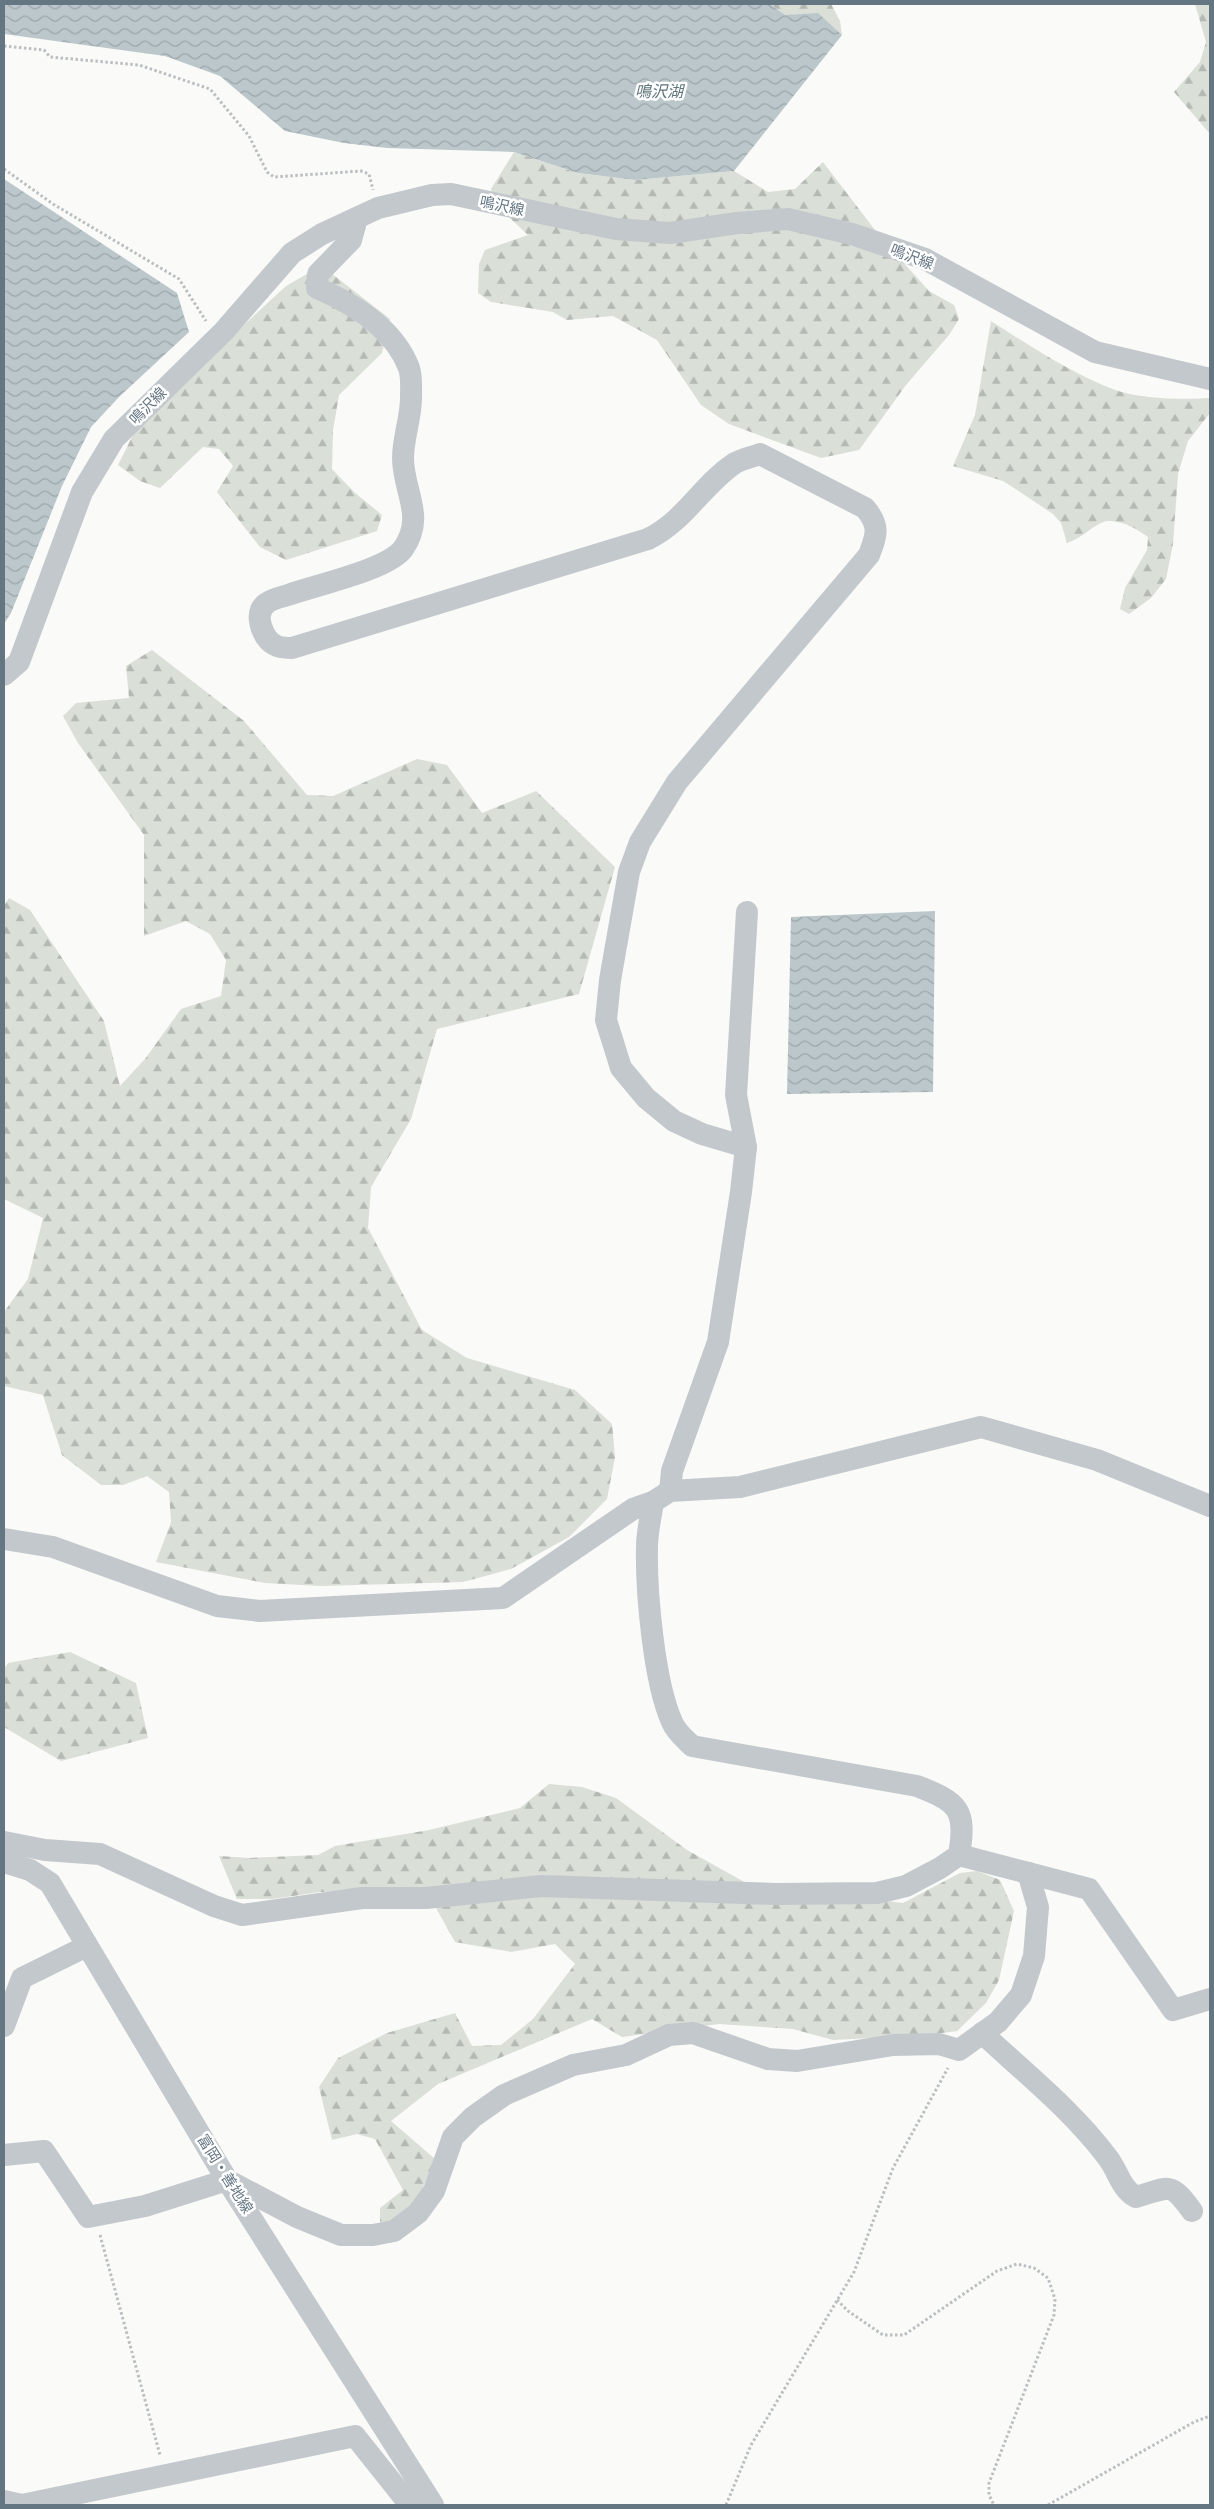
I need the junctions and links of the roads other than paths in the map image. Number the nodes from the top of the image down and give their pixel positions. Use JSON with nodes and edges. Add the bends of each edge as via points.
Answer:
{"nodes":[{"id":1,"x":357,"y":218,"type":"junction"},
{"id":2,"x":1210,"y":379,"type":"edge"},
{"id":3,"x":4,"y":675,"type":"edge"},
{"id":4,"x":747,"y":912,"type":"dead end"},
{"id":5,"x":746,"y":1147,"type":"junction"},
{"id":6,"x":662,"y":1496,"type":"junction"},
{"id":7,"x":1210,"y":1506,"type":"edge"},
{"id":8,"x":4,"y":1539,"type":"edge"},
{"id":9,"x":4,"y":1842,"type":"edge"},
{"id":10,"x":959,"y":1855,"type":"junction"},
{"id":11,"x":4,"y":1862,"type":"edge"},
{"id":12,"x":1028,"y":1873,"type":"junction"},
{"id":13,"x":87,"y":1946,"type":"junction"},
{"id":14,"x":1210,"y":1999,"type":"edge"},
{"id":15,"x":4,"y":2026,"type":"edge"},
{"id":16,"x":982,"y":2034,"type":"junction"},
{"id":17,"x":4,"y":2155,"type":"edge"},
{"id":18,"x":227,"y":2180,"type":"junction"},
{"id":19,"x":1192,"y":2211,"type":"dead end"},
{"id":20,"x":4,"y":2501,"type":"edge"},
{"id":21,"x":410,"y":2505,"type":"edge"},
{"id":22,"x":433,"y":2505,"type":"edge"}],
"edges":[{"from":1,"to":2,"type":"street","name":"鳴沢線","via":[[378,208],[432,195],[451,194],[616,229],[670,233],[788,219],[852,234],[925,259],[1095,352]]},
{"from":1,"to":3,"type":"street","name":"鳴沢線","via":[[322,234],[292,253],[224,331],[114,439],[82,492],[18,662]]},
{"from":1,"to":5,"type":"street","via":[[351,240],[318,274],[317,288],[348,302],[394,340],[410,369],[411,400],[403,459],[413,502],[414,528],[402,550],[378,568],[266,603],[260,613],[260,628],[270,642],[280,648],[292,648],[648,539],[666,530],[737,462],[760,454],[866,508],[874,519],[877,535],[870,555],[676,782],[640,842],[629,872],[606,1020],[621,1068],[646,1098],[674,1121],[702,1134]]},
{"from":4,"to":5,"type":"street","via":[[736,1095]]},
{"from":5,"to":6,"type":"street","via":[[718,1342]]},
{"from":6,"to":7,"type":"street","via":[[740,1487],[981,1427],[1097,1460]]},
{"from":6,"to":8,"type":"street","via":[[633,1509],[502,1598],[260,1611],[217,1606],[53,1548]]},
{"from":6,"to":10,"type":"street","via":[[646,1546],[655,1654],[666,1706],[682,1737],[692,1746],[917,1786],[946,1798],[959,1811],[963,1832]]},
{"from":9,"to":10,"type":"street","via":[[45,1850],[100,1854],[214,1906],[242,1915],[362,1898],[426,1898],[541,1886],[775,1894],[878,1893],[906,1886]]},
{"from":10,"to":12,"type":"street"},
{"from":11,"to":13,"type":"street","name":"富岡・善地線","via":[[30,1870],[50,1883]]},
{"from":12,"to":14,"type":"street","via":[[1088,1889],[1173,2010]]},
{"from":12,"to":16,"type":"street","via":[[1038,1907],[1034,1956],[1021,1995],[998,2022]]},
{"from":13,"to":15,"type":"street","via":[[22,1978]]},
{"from":13,"to":18,"type":"street","name":"富岡・善地線"},
{"from":16,"to":18,"type":"street","via":[[959,2050],[939,2044],[893,2045],[797,2061],[768,2059],[693,2033],[669,2035],[626,2055],[573,2065],[504,2095],[473,2117],[452,2137],[434,2191],[418,2213],[394,2231],[341,2234],[297,2217]]},
{"from":16,"to":19,"type":"street","via":[[1076,2119],[1109,2159],[1128,2192],[1136,2197],[1167,2187],[1177,2190]]},
{"from":17,"to":18,"type":"street","via":[[44,2151],[88,2217],[145,2206]]},
{"from":18,"to":22,"type":"street","name":"富岡・善地線"},
{"from":20,"to":21,"type":"street","via":[[22,2505],[355,2436]]}]}
